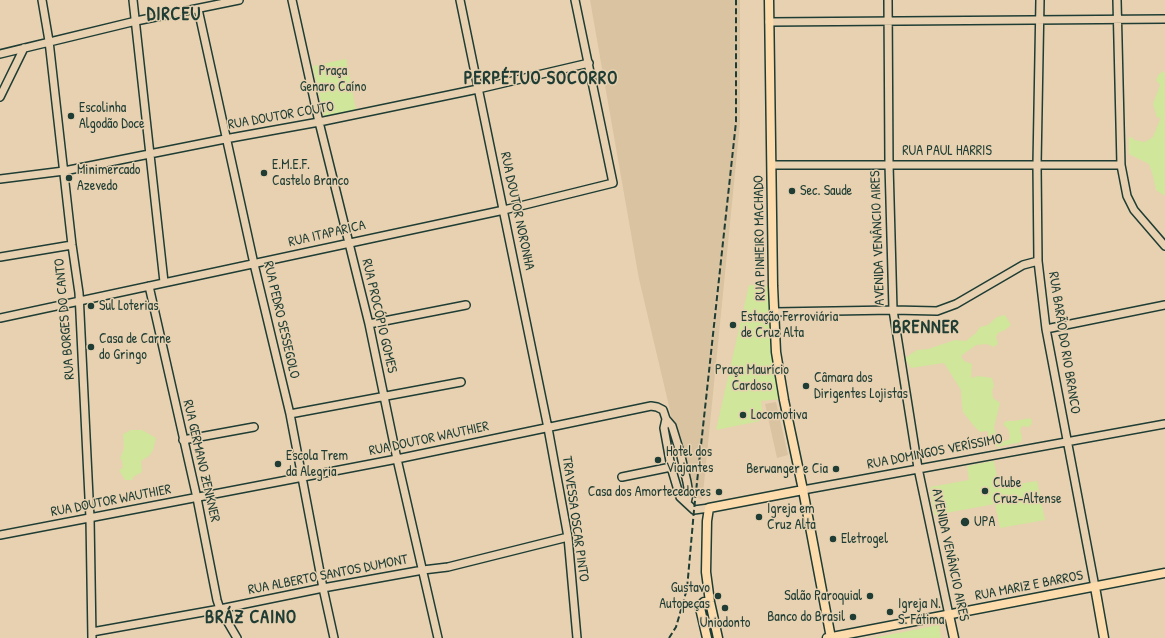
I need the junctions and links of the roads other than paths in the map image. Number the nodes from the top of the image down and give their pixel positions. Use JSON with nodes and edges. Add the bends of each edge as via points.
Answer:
{"nodes":[{"id":1,"x":42,"y":0,"type":"edge"},
{"id":2,"x":133,"y":0,"type":"edge"},
{"id":3,"x":239,"y":0,"type":"edge"},
{"id":4,"x":292,"y":0,"type":"edge"},
{"id":5,"x":460,"y":0,"type":"edge"},
{"id":6,"x":575,"y":0,"type":"edge"},
{"id":7,"x":769,"y":0,"type":"edge"},
{"id":8,"x":888,"y":0,"type":"edge"},
{"id":9,"x":1040,"y":0,"type":"edge"},
{"id":10,"x":1117,"y":0,"type":"edge"},
{"id":11,"x":198,"y":9,"type":"junction"},
{"id":12,"x":1165,"y":19,"type":"edge"},
{"id":13,"x":888,"y":20,"type":"junction"},
{"id":14,"x":1040,"y":20,"type":"junction"},
{"id":15,"x":1118,"y":20,"type":"junction"},
{"id":16,"x":136,"y":21,"type":"junction"},
{"id":17,"x":769,"y":22,"type":"junction"},
{"id":18,"x":49,"y":41,"type":"junction"},
{"id":19,"x":24,"y":48,"type":"junction"},
{"id":20,"x":0,"y":54,"type":"edge"},
{"id":21,"x":589,"y":63,"type":"junction"},
{"id":22,"x":478,"y":89,"type":"junction"},
{"id":23,"x":0,"y":97,"type":"edge"},
{"id":24,"x":319,"y":122,"type":"junction"},
{"id":25,"x":225,"y":139,"type":"junction"},
{"id":26,"x":150,"y":154,"type":"junction"},
{"id":27,"x":889,"y":164,"type":"junction"},
{"id":28,"x":772,"y":165,"type":"junction"},
{"id":29,"x":1038,"y":165,"type":"junction"},
{"id":30,"x":1121,"y":166,"type":"junction"},
{"id":31,"x":64,"y":171,"type":"junction"},
{"id":32,"x":0,"y":180,"type":"edge"},
{"id":33,"x":504,"y":210,"type":"junction"},
{"id":34,"x":349,"y":242,"type":"junction"},
{"id":35,"x":72,"y":245,"type":"junction"},
{"id":36,"x":1165,"y":246,"type":"edge"},
{"id":37,"x":0,"y":257,"type":"edge"},
{"id":38,"x":1038,"y":261,"type":"junction"},
{"id":39,"x":254,"y":264,"type":"junction"},
{"id":40,"x":164,"y":282,"type":"junction"},
{"id":41,"x":149,"y":286,"type":"junction"},
{"id":42,"x":80,"y":301,"type":"junction"},
{"id":43,"x":466,"y":305,"type":"dead end"},
{"id":44,"x":1165,"y":305,"type":"edge"},
{"id":45,"x":893,"y":310,"type":"junction"},
{"id":46,"x":775,"y":312,"type":"junction"},
{"id":47,"x":0,"y":318,"type":"edge"},
{"id":48,"x":369,"y":324,"type":"junction"},
{"id":49,"x":1046,"y":329,"type":"junction"},
{"id":50,"x":460,"y":382,"type":"dead end"},
{"id":51,"x":384,"y":396,"type":"junction"},
{"id":52,"x":290,"y":414,"type":"junction"},
{"id":53,"x":666,"y":419,"type":"junction"},
{"id":54,"x":1165,"y":424,"type":"edge"},
{"id":55,"x":254,"y":426,"type":"dead end"},
{"id":56,"x":548,"y":428,"type":"junction"},
{"id":57,"x":183,"y":440,"type":"junction"},
{"id":58,"x":1068,"y":441,"type":"junction"},
{"id":59,"x":397,"y":459,"type":"junction"},
{"id":60,"x":671,"y":467,"type":"junction"},
{"id":61,"x":918,"y":468,"type":"junction"},
{"id":62,"x":301,"y":477,"type":"junction"},
{"id":63,"x":622,"y":477,"type":"dead end"},
{"id":64,"x":803,"y":490,"type":"junction"},
{"id":65,"x":197,"y":498,"type":"junction"},
{"id":66,"x":687,"y":503,"type":"junction"},
{"id":67,"x":709,"y":508,"type":"junction"},
{"id":68,"x":90,"y":518,"type":"junction"},
{"id":69,"x":0,"y":535,"type":"edge"},
{"id":70,"x":568,"y":537,"type":"junction"},
{"id":71,"x":423,"y":570,"type":"junction"},
{"id":72,"x":1165,"y":573,"type":"edge"},
{"id":73,"x":1095,"y":586,"type":"junction"},
{"id":74,"x":323,"y":588,"type":"junction"},
{"id":75,"x":710,"y":602,"type":"junction"},
{"id":76,"x":220,"y":609,"type":"junction"},
{"id":77,"x":949,"y":615,"type":"junction"},
{"id":78,"x":92,"y":635,"type":"edge"},
{"id":79,"x":237,"y":638,"type":"edge"},
{"id":80,"x":334,"y":638,"type":"edge"},
{"id":81,"x":438,"y":638,"type":"edge"},
{"id":82,"x":577,"y":638,"type":"edge"},
{"id":83,"x":707,"y":638,"type":"edge"},
{"id":84,"x":718,"y":638,"type":"edge"},
{"id":85,"x":830,"y":638,"type":"edge"},
{"id":86,"x":954,"y":638,"type":"edge"},
{"id":87,"x":1104,"y":638,"type":"edge"}],
"edges":[{"from":1,"to":18,"type":"street","name":"RUA BORGES DO CANTO"},
{"from":2,"to":16,"type":"street"},
{"from":3,"to":11,"type":"street"},
{"from":4,"to":24,"type":"street","name":"RUA PROCÓPIO GOMES"},
{"from":5,"to":22,"type":"street","name":"RUA DOUTOR NORONHA"},
{"from":6,"to":21,"type":"street"},
{"from":7,"to":17,"type":"main road","name":"RUA PINHEIRO MACHADO"},
{"from":8,"to":13,"type":"street","name":"AVENIDA VENÂNCIO AIRES"},
{"from":9,"to":14,"type":"street","name":"RUA BARÃO DO RIO BRANCO"},
{"from":10,"to":15,"type":"street"},
{"from":11,"to":16,"type":"street"},
{"from":11,"to":25,"type":"street","name":"RUA PEDRO SESSEGOLO"},
{"from":12,"to":15,"type":"street"},
{"from":13,"to":14,"type":"street"},
{"from":13,"to":17,"type":"street"},
{"from":13,"to":27,"type":"street","name":"AVENIDA VENÂNCIO AIRES"},
{"from":14,"to":15,"type":"street"},
{"from":14,"to":29,"type":"street","name":"RUA BARÃO DO RIO BRANCO"},
{"from":15,"to":30,"type":"street"},
{"from":16,"to":18,"type":"street"},
{"from":16,"to":26,"type":"street"},
{"from":17,"to":28,"type":"main road","name":"RUA PINHEIRO MACHADO"},
{"from":18,"to":19,"type":"street"},
{"from":18,"to":31,"type":"street","name":"RUA BORGES DO CANTO"},
{"from":19,"to":20,"type":"street"},
{"from":19,"to":23,"type":"street"},
{"from":21,"to":22,"type":"street","name":"RUA DOUTOR COUTO"},
{"from":21,"to":33,"type":"street","name":"RUA ITAPARICA","via":[[613,183]]},
{"from":22,"to":24,"type":"street","name":"RUA DOUTOR COUTO"},
{"from":22,"to":33,"type":"street","name":"RUA DOUTOR NORONHA"},
{"from":24,"to":25,"type":"street","name":"RUA DOUTOR COUTO"},
{"from":24,"to":34,"type":"street","name":"RUA PROCÓPIO GOMES"},
{"from":25,"to":26,"type":"street","name":"RUA DOUTOR COUTO"},
{"from":25,"to":39,"type":"street","name":"RUA PEDRO SESSEGOLO"},
{"from":26,"to":31,"type":"street","name":"RUA DOUTOR COUTO"},
{"from":26,"to":40,"type":"street"},
{"from":27,"to":28,"type":"street","name":"RUA PAUL HARRIS"},
{"from":27,"to":29,"type":"street","name":"RUA PAUL HARRIS"},
{"from":27,"to":45,"type":"street","name":"AVENIDA VENÂNCIO AIRES"},
{"from":28,"to":46,"type":"main road","name":"RUA PINHEIRO MACHADO"},
{"from":29,"to":30,"type":"street","name":"RUA PAUL HARRIS"},
{"from":29,"to":38,"type":"street","name":"RUA BARÃO DO RIO BRANCO"},
{"from":30,"to":36,"type":"street","via":[[1130,204]]},
{"from":31,"to":32,"type":"street","name":"RUA DOUTOR COUTO"},
{"from":31,"to":35,"type":"street","name":"RUA BORGES DO CANTO"},
{"from":33,"to":34,"type":"street","name":"RUA ITAPARICA"},
{"from":33,"to":56,"type":"street","name":"RUA DOUTOR NORONHA"},
{"from":34,"to":39,"type":"street","name":"RUA ITAPARICA"},
{"from":34,"to":48,"type":"street","name":"RUA PROCÓPIO GOMES"},
{"from":35,"to":37,"type":"street"},
{"from":35,"to":42,"type":"street","name":"RUA BORGES DO CANTO"},
{"from":38,"to":45,"type":"street","via":[[1023,265],[956,304],[937,311]]},
{"from":38,"to":49,"type":"street","name":"RUA BARÃO DO RIO BRANCO"},
{"from":39,"to":40,"type":"street","name":"RUA ITAPARICA"},
{"from":39,"to":52,"type":"street","name":"RUA PEDRO SESSEGOLO"},
{"from":40,"to":41,"type":"street","name":"RUA ITAPARICA"},
{"from":41,"to":42,"type":"street","name":"RUA ITAPARICA"},
{"from":41,"to":57,"type":"street","name":"RUA GERMANO ZENKNER"},
{"from":42,"to":47,"type":"street","name":"RUA ITAPARICA"},
{"from":42,"to":68,"type":"street","name":"RUA BORGES DO CANTO"},
{"from":43,"to":48,"type":"street"},
{"from":44,"to":49,"type":"street"},
{"from":45,"to":46,"type":"street"},
{"from":45,"to":61,"type":"street","name":"AVENIDA VENÂNCIO AIRES"},
{"from":46,"to":64,"type":"main road","name":"RUA PINHEIRO MACHADO","via":[[777,358]]},
{"from":48,"to":51,"type":"street","name":"RUA PROCÓPIO GOMES"},
{"from":49,"to":58,"type":"street","name":"RUA BARÃO DO RIO BRANCO"},
{"from":50,"to":51,"type":"street"},
{"from":51,"to":52,"type":"street"},
{"from":51,"to":59,"type":"street","name":"RUA PROCÓPIO GOMES"},
{"from":52,"to":62,"type":"street","name":"RUA PEDRO SESSEGOLO"},
{"from":53,"to":56,"type":"street","name":"RUA DOUTOR WAUTHIER","via":[[663,410],[651,406]]},
{"from":53,"to":60,"type":"street","via":[[664,428]]},
{"from":53,"to":66,"type":"street","via":[[672,426],[680,452],[689,494]]},
{"from":54,"to":58,"type":"street","name":"RUA DOMINGOS VERÍSSIMO"},
{"from":55,"to":57,"type":"street"},
{"from":56,"to":59,"type":"street","name":"RUA DOUTOR WAUTHIER"},
{"from":56,"to":70,"type":"street","name":"TRAVESSA OSCAR PINTO"},
{"from":57,"to":65,"type":"street","name":"RUA GERMANO ZENKNER"},
{"from":58,"to":61,"type":"street","name":"RUA DOMINGOS VERÍSSIMO"},
{"from":58,"to":73,"type":"street","name":"RUA BARÃO DO RIO BRANCO"},
{"from":59,"to":62,"type":"street","name":"RUA DOUTOR WAUTHIER"},
{"from":59,"to":71,"type":"street","name":"RUA PROCÓPIO GOMES"},
{"from":60,"to":63,"type":"street"},
{"from":60,"to":66,"type":"street","via":[[680,497]]},
{"from":61,"to":64,"type":"street","name":"RUA DOMINGOS VERÍSSIMO"},
{"from":61,"to":77,"type":"street","name":"AVENIDA VENÂNCIO AIRES"},
{"from":62,"to":65,"type":"street","name":"RUA DOUTOR WAUTHIER"},
{"from":62,"to":74,"type":"street","name":"RUA PEDRO SESSEGOLO"},
{"from":64,"to":67,"type":"main road","name":"RUA DOMINGOS VERÍSSIMO"},
{"from":64,"to":85,"type":"main road","name":"RUA PINHEIRO MACHADO"},
{"from":65,"to":68,"type":"street","name":"RUA DOUTOR WAUTHIER"},
{"from":65,"to":76,"type":"street","name":"RUA GERMANO ZENKNER"},
{"from":66,"to":67,"type":"street","via":[[694,510]]},
{"from":67,"to":75,"type":"main road","via":[[706,572]]},
{"from":68,"to":69,"type":"street","name":"RUA DOUTOR WAUTHIER"},
{"from":68,"to":78,"type":"street","name":"RUA BORGES DO CANTO"},
{"from":70,"to":71,"type":"street","name":"RUA ALBERTO SANTOS DUMONT","via":[[448,567]]},
{"from":70,"to":82,"type":"street","name":"TRAVESSA OSCAR PINTO"},
{"from":71,"to":74,"type":"street","name":"RUA ALBERTO SANTOS DUMONT"},
{"from":71,"to":81,"type":"street","name":"RUA PROCÓPIO GOMES"},
{"from":72,"to":73,"type":"main road","name":"RUA MARIZ E BARROS"},
{"from":73,"to":77,"type":"main road","name":"RUA MARIZ E BARROS"},
{"from":73,"to":87,"type":"main road","name":"RUA BARÃO DO RIO BRANCO"},
{"from":74,"to":76,"type":"street","name":"RUA ALBERTO SANTOS DUMONT"},
{"from":74,"to":80,"type":"street","name":"RUA PEDRO SESSEGOLO"},
{"from":75,"to":83,"type":"main road","via":[[704,602],[700,608]]},
{"from":75,"to":84,"type":"main road"},
{"from":76,"to":78,"type":"street","name":"RUA ALBERTO SANTOS DUMONT"},
{"from":76,"to":79,"type":"street","name":"RUA GERMANO ZENKNER"},
{"from":77,"to":85,"type":"main road","name":"RUA MARIZ E BARROS"},
{"from":77,"to":86,"type":"main road","name":"AVENIDA VENÂNCIO AIRES"}]}
